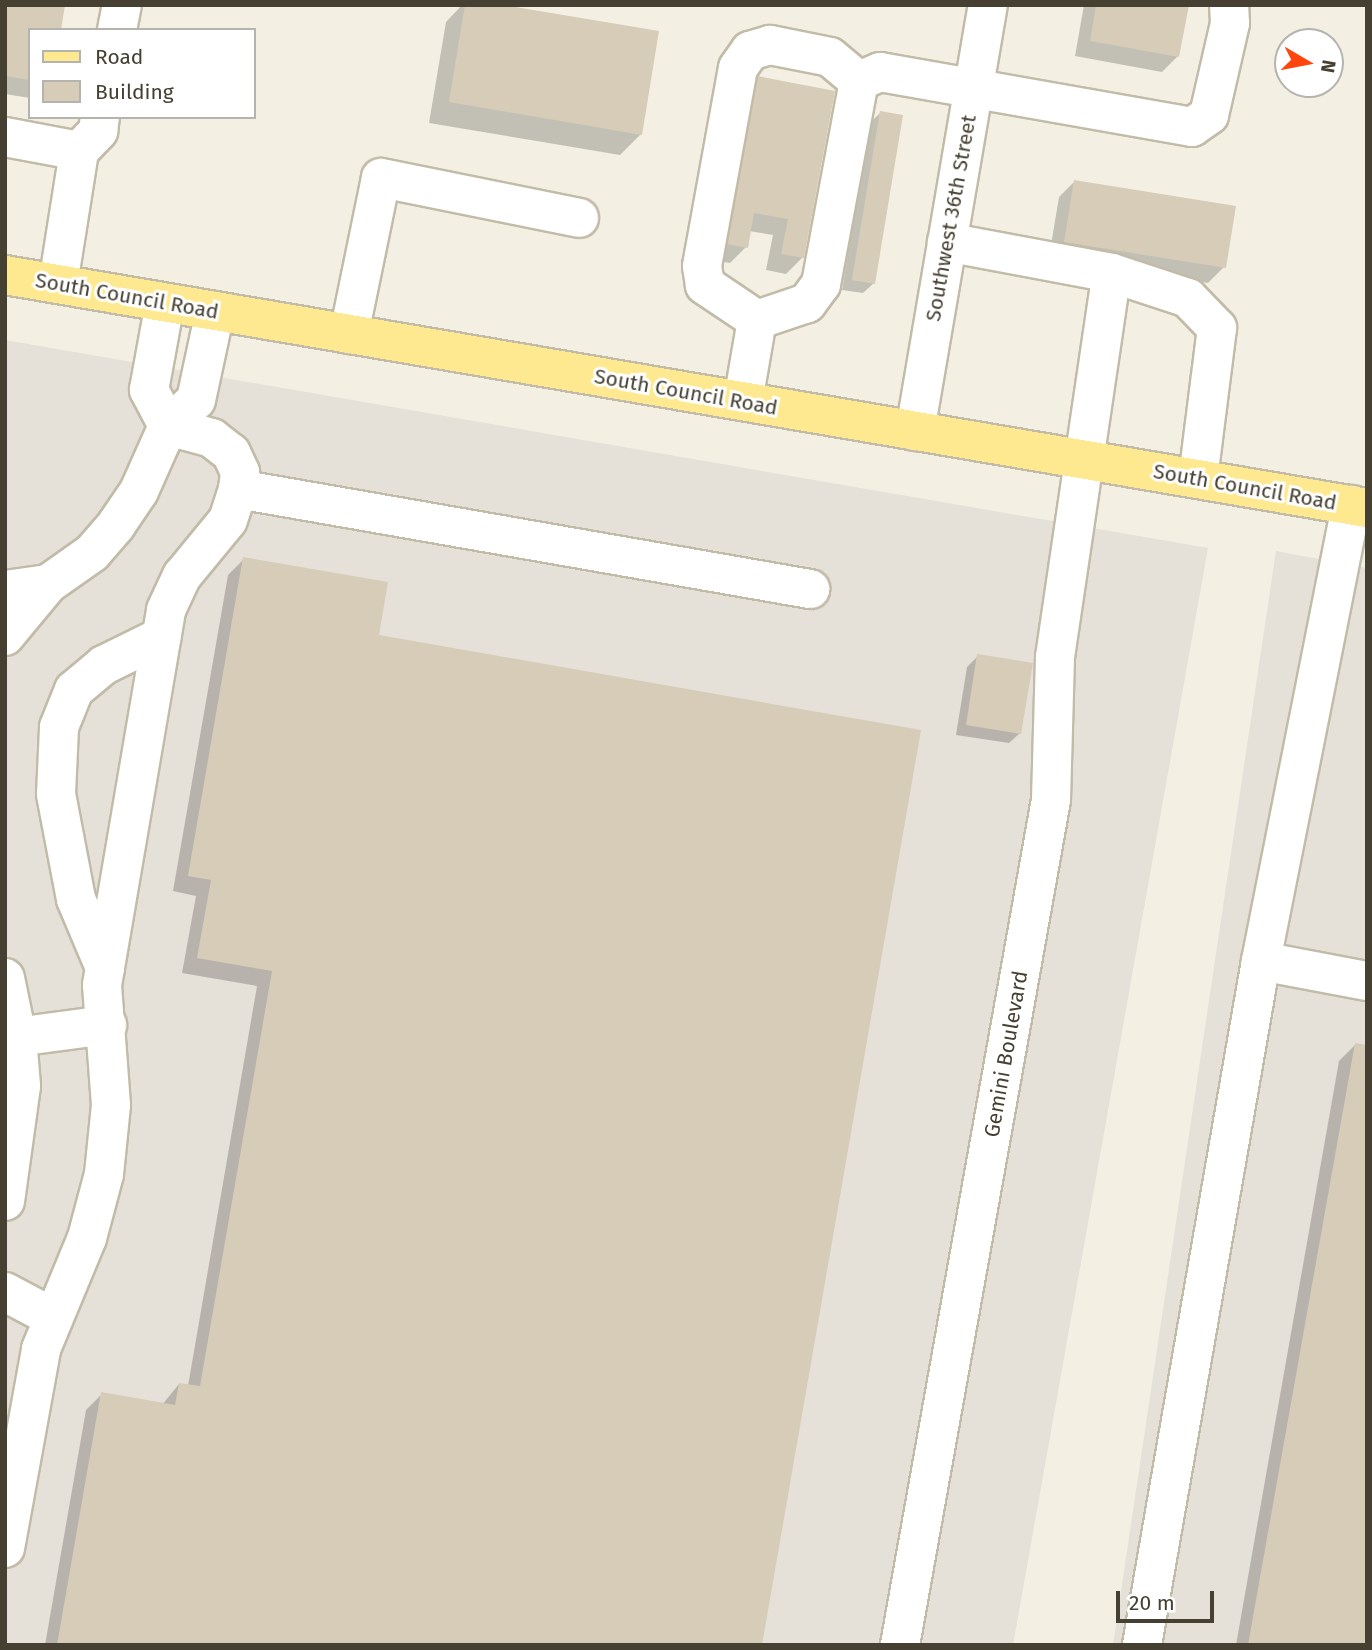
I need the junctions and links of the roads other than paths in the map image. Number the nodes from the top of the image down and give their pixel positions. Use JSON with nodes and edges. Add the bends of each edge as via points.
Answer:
{"nodes":[{"id":1,"x":122,"y":5,"type":"edge"},
{"id":2,"x":988,"y":5,"type":"edge"},
{"id":3,"x":1228,"y":5,"type":"edge"},
{"id":4,"x":117,"y":28,"type":"edge"},
{"id":5,"x":859,"y":81,"type":"junction"},
{"id":6,"x":974,"y":88,"type":"junction"},
{"id":7,"x":100,"y":119,"type":"edge"},
{"id":8,"x":5,"y":137,"type":"edge"},
{"id":9,"x":79,"y":151,"type":"junction"},
{"id":10,"x":579,"y":218,"type":"dead end"},
{"id":11,"x":947,"y":242,"type":"junction"},
{"id":12,"x":1112,"y":273,"type":"junction"},
{"id":13,"x":5,"y":275,"type":"edge"},
{"id":14,"x":58,"y":284,"type":"junction"},
{"id":15,"x":165,"y":303,"type":"junction"},
{"id":16,"x":215,"y":311,"type":"junction"},
{"id":17,"x":757,"y":320,"type":"junction"},
{"id":18,"x":349,"y":334,"type":"junction"},
{"id":19,"x":743,"y":401,"type":"junction"},
{"id":20,"x":168,"y":426,"type":"junction"},
{"id":21,"x":915,"y":431,"type":"junction"},
{"id":22,"x":1085,"y":459,"type":"junction"},
{"id":23,"x":1198,"y":479,"type":"junction"},
{"id":24,"x":238,"y":489,"type":"junction"},
{"id":25,"x":1359,"y":507,"type":"edge"},
{"id":26,"x":47,"y":584,"type":"junction"},
{"id":27,"x":810,"y":589,"type":"dead end"},
{"id":28,"x":5,"y":590,"type":"edge"},
{"id":29,"x":5,"y":636,"type":"edge"},
{"id":30,"x":162,"y":637,"type":"junction"},
{"id":31,"x":1261,"y":961,"type":"junction"},
{"id":32,"x":105,"y":968,"type":"junction"},
{"id":33,"x":5,"y":978,"type":"edge"},
{"id":34,"x":1367,"y":981,"type":"edge"},
{"id":35,"x":107,"y":1025,"type":"junction"},
{"id":36,"x":17,"y":1037,"type":"junction"},
{"id":37,"x":5,"y":1201,"type":"edge"},
{"id":38,"x":5,"y":1292,"type":"edge"},
{"id":39,"x":54,"y":1318,"type":"junction"},
{"id":40,"x":5,"y":1548,"type":"edge"},
{"id":41,"x":900,"y":1645,"type":"edge"},
{"id":42,"x":1142,"y":1645,"type":"edge"}],
"edges":[{"from":1,"to":4,"type":"street"},
{"from":2,"to":6,"type":"street","name":"Southwest 36th Street"},
{"from":3,"to":6,"type":"street","via":[[1230,23],[1209,115],[1192,127]]},
{"from":5,"to":6,"type":"street","via":[[880,72]]},
{"from":5,"to":17,"type":"street","via":[[821,284],[807,303]]},
{"from":5,"to":17,"type":"street","via":[[830,57],[770,45],[750,51],[738,68],[702,266],[705,285]]},
{"from":6,"to":11,"type":"street","name":"Southwest 36th Street"},
{"from":7,"to":9,"type":"street","via":[[98,131]]},
{"from":8,"to":9,"type":"street"},
{"from":9,"to":14,"type":"street"},
{"from":10,"to":18,"type":"street","via":[[381,178]]},
{"from":11,"to":12,"type":"street"},
{"from":11,"to":21,"type":"street","name":"Southwest 36th Street"},
{"from":12,"to":22,"type":"street","name":"Gemini Boulevard"},
{"from":12,"to":23,"type":"street","via":[[1188,298],[1217,328]]},
{"from":13,"to":14,"type":"main road","name":"South Council Road"},
{"from":14,"to":15,"type":"main road","name":"South Council Road"},
{"from":15,"to":16,"type":"main road","name":"South Council Road"},
{"from":15,"to":20,"type":"street","via":[[149,390]]},
{"from":16,"to":18,"type":"main road","name":"South Council Road"},
{"from":16,"to":20,"type":"street","via":[[195,400]]},
{"from":17,"to":19,"type":"street"},
{"from":18,"to":19,"type":"main road","name":"South Council Road"},
{"from":19,"to":21,"type":"main road","name":"South Council Road"},
{"from":20,"to":24,"type":"street","via":[[212,438],[231,453],[240,472]]},
{"from":20,"to":26,"type":"street","via":[[139,491],[116,526],[92,553]]},
{"from":21,"to":22,"type":"main road","name":"South Council Road"},
{"from":22,"to":23,"type":"main road","name":"South Council Road"},
{"from":22,"to":41,"type":"street","name":"Gemini Boulevard","via":[[1055,657],[1051,800]]},
{"from":23,"to":25,"type":"main road","name":"South Council Road"},
{"from":24,"to":27,"type":"street"},
{"from":24,"to":30,"type":"street","via":[[228,520],[182,576],[166,610]]},
{"from":25,"to":31,"type":"street"},
{"from":26,"to":28,"type":"street"},
{"from":26,"to":29,"type":"street"},
{"from":30,"to":32,"type":"street"},
{"from":30,"to":32,"type":"street","via":[[104,665],[74,690],[59,727],[58,808],[76,899]]},
{"from":31,"to":34,"type":"street"},
{"from":31,"to":42,"type":"street"},
{"from":32,"to":35,"type":"street","via":[[102,985]]},
{"from":33,"to":36,"type":"street"},
{"from":35,"to":36,"type":"street"},
{"from":35,"to":39,"type":"street","via":[[111,1105],[104,1174],[87,1238]]},
{"from":36,"to":37,"type":"street","via":[[18,1122]]},
{"from":38,"to":39,"type":"street"},
{"from":39,"to":40,"type":"street","via":[[41,1349]]}]}
